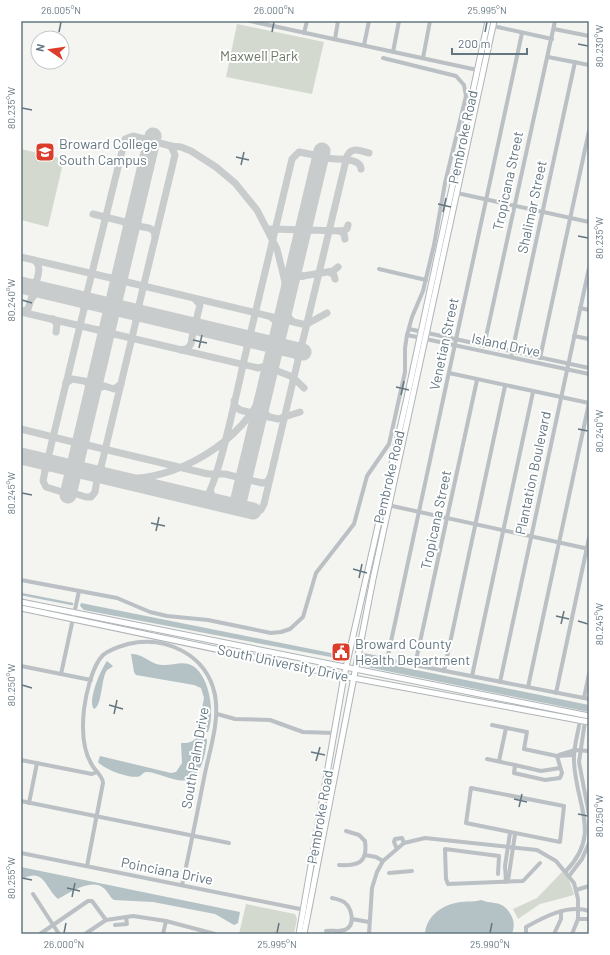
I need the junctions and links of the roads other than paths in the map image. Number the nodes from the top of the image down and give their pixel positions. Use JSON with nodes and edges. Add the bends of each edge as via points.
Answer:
{"nodes":[{"id":1,"x":250,"y":21,"type":"edge"},
{"id":2,"x":276,"y":21,"type":"edge"},
{"id":3,"x":307,"y":21,"type":"edge"},
{"id":4,"x":338,"y":21,"type":"edge"},
{"id":5,"x":369,"y":21,"type":"edge"},
{"id":6,"x":399,"y":21,"type":"edge"},
{"id":7,"x":430,"y":21,"type":"edge"},
{"id":8,"x":555,"y":21,"type":"edge"},
{"id":9,"x":491,"y":22,"type":"edge"},
{"id":10,"x":275,"y":26,"type":"junction"},
{"id":11,"x":554,"y":29,"type":"junction"},
{"id":12,"x":304,"y":33,"type":"junction"},
{"id":13,"x":522,"y":33,"type":"junction"},
{"id":14,"x":589,"y":36,"type":"edge"},
{"id":15,"x":334,"y":39,"type":"junction"},
{"id":16,"x":552,"y":39,"type":"junction"},
{"id":17,"x":364,"y":45,"type":"junction"},
{"id":18,"x":393,"y":52,"type":"junction"},
{"id":19,"x":548,"y":57,"type":"junction"},
{"id":20,"x":383,"y":58,"type":"dead end"},
{"id":21,"x":423,"y":58,"type":"junction"},
{"id":22,"x":575,"y":62,"type":"junction"},
{"id":23,"x":589,"y":65,"type":"edge"},
{"id":24,"x":480,"y":70,"type":"junction"},
{"id":25,"x":464,"y":130,"type":"junction"},
{"id":26,"x":589,"y":131,"type":"edge"},
{"id":27,"x":458,"y":157,"type":"junction"},
{"id":28,"x":464,"y":159,"type":"junction"},
{"id":29,"x":457,"y":193,"type":"junction"},
{"id":30,"x":487,"y":200,"type":"junction"},
{"id":31,"x":514,"y":206,"type":"junction"},
{"id":32,"x":542,"y":212,"type":"junction"},
{"id":33,"x":570,"y":218,"type":"junction"},
{"id":34,"x":589,"y":222,"type":"edge"},
{"id":35,"x":589,"y":268,"type":"edge"},
{"id":36,"x":379,"y":269,"type":"dead end"},
{"id":37,"x":426,"y":280,"type":"junction"},
{"id":38,"x":588,"y":280,"type":"edge"},
{"id":39,"x":580,"y":308,"type":"junction"},
{"id":40,"x":589,"y":310,"type":"edge"},
{"id":41,"x":409,"y":329,"type":"junction"},
{"id":42,"x":420,"y":332,"type":"junction"},
{"id":43,"x":426,"y":333,"type":"junction"},
{"id":44,"x":407,"y":335,"type":"junction"},
{"id":45,"x":574,"y":336,"type":"junction"},
{"id":46,"x":419,"y":337,"type":"junction"},
{"id":47,"x":425,"y":339,"type":"junction"},
{"id":48,"x":456,"y":339,"type":"junction"},
{"id":49,"x":589,"y":339,"type":"edge"},
{"id":50,"x":455,"y":345,"type":"junction"},
{"id":51,"x":484,"y":346,"type":"junction"},
{"id":52,"x":512,"y":352,"type":"junction"},
{"id":53,"x":511,"y":357,"type":"junction"},
{"id":54,"x":540,"y":358,"type":"junction"},
{"id":55,"x":568,"y":364,"type":"junction"},
{"id":56,"x":589,"y":368,"type":"edge"},
{"id":57,"x":567,"y":369,"type":"junction"},
{"id":58,"x":449,"y":373,"type":"junction"},
{"id":59,"x":589,"y":374,"type":"edge"},
{"id":60,"x":477,"y":380,"type":"junction"},
{"id":61,"x":505,"y":386,"type":"junction"},
{"id":62,"x":533,"y":392,"type":"junction"},
{"id":63,"x":561,"y":397,"type":"junction"},
{"id":64,"x":589,"y":403,"type":"edge"},
{"id":65,"x":386,"y":505,"type":"junction"},
{"id":66,"x":419,"y":513,"type":"junction"},
{"id":67,"x":447,"y":519,"type":"junction"},
{"id":68,"x":475,"y":525,"type":"junction"},
{"id":69,"x":503,"y":530,"type":"junction"},
{"id":70,"x":531,"y":536,"type":"junction"},
{"id":71,"x":589,"y":538,"type":"edge"},
{"id":72,"x":559,"y":543,"type":"junction"},
{"id":73,"x":588,"y":549,"type":"edge"},
{"id":74,"x":21,"y":580,"type":"edge"},
{"id":75,"x":79,"y":591,"type":"junction"},
{"id":76,"x":21,"y":602,"type":"edge"},
{"id":77,"x":21,"y":608,"type":"edge"},
{"id":78,"x":73,"y":615,"type":"junction"},
{"id":79,"x":358,"y":654,"type":"junction"},
{"id":80,"x":387,"y":660,"type":"junction"},
{"id":81,"x":415,"y":665,"type":"junction"},
{"id":82,"x":21,"y":666,"type":"edge"},
{"id":83,"x":346,"y":668,"type":"junction"},
{"id":84,"x":354,"y":670,"type":"junction"},
{"id":85,"x":444,"y":671,"type":"junction"},
{"id":86,"x":61,"y":674,"type":"junction"},
{"id":87,"x":589,"y":674,"type":"edge"},
{"id":88,"x":344,"y":676,"type":"junction"},
{"id":89,"x":472,"y":676,"type":"junction"},
{"id":90,"x":353,"y":678,"type":"junction"},
{"id":91,"x":91,"y":680,"type":"junction"},
{"id":92,"x":500,"y":682,"type":"junction"},
{"id":93,"x":528,"y":687,"type":"junction"},
{"id":94,"x":432,"y":693,"type":"junction"},
{"id":95,"x":556,"y":693,"type":"junction"},
{"id":96,"x":474,"y":694,"type":"junction"},
{"id":97,"x":584,"y":698,"type":"junction"},
{"id":98,"x":589,"y":700,"type":"edge"},
{"id":99,"x":216,"y":714,"type":"junction"},
{"id":100,"x":589,"y":716,"type":"edge"},
{"id":101,"x":585,"y":721,"type":"edge"},
{"id":102,"x":492,"y":725,"type":"dead end"},
{"id":103,"x":506,"y":728,"type":"junction"},
{"id":104,"x":334,"y":733,"type":"junction"},
{"id":105,"x":577,"y":750,"type":"junction"},
{"id":106,"x":589,"y":751,"type":"edge"},
{"id":107,"x":574,"y":755,"type":"junction"},
{"id":108,"x":557,"y":756,"type":"junction"},
{"id":109,"x":487,"y":759,"type":"dead end"},
{"id":110,"x":21,"y":760,"type":"edge"},
{"id":111,"x":499,"y":761,"type":"junction"},
{"id":112,"x":37,"y":763,"type":"junction"},
{"id":113,"x":92,"y":765,"type":"junction"},
{"id":114,"x":516,"y":765,"type":"junction"},
{"id":115,"x":560,"y":768,"type":"junction"},
{"id":116,"x":82,"y":772,"type":"junction"},
{"id":117,"x":97,"y":772,"type":"junction"},
{"id":118,"x":21,"y":801,"type":"edge"},
{"id":119,"x":29,"y":803,"type":"junction"},
{"id":120,"x":586,"y":805,"type":"edge"},
{"id":121,"x":589,"y":815,"type":"edge"},
{"id":122,"x":97,"y":816,"type":"junction"},
{"id":123,"x":346,"y":831,"type":"dead end"},
{"id":124,"x":512,"y":834,"type":"junction"},
{"id":125,"x":192,"y":836,"type":"junction"},
{"id":126,"x":316,"y":840,"type":"junction"},
{"id":127,"x":322,"y":842,"type":"junction"},
{"id":128,"x":229,"y":843,"type":"dead end"},
{"id":129,"x":404,"y":843,"type":"junction"},
{"id":130,"x":587,"y":845,"type":"edge"},
{"id":131,"x":510,"y":846,"type":"junction"},
{"id":132,"x":397,"y":849,"type":"junction"},
{"id":133,"x":21,"y":853,"type":"edge"},
{"id":134,"x":507,"y":854,"type":"junction"},
{"id":135,"x":365,"y":855,"type":"junction"},
{"id":136,"x":383,"y":861,"type":"junction"},
{"id":137,"x":508,"y":861,"type":"junction"},
{"id":138,"x":540,"y":863,"type":"dead end"},
{"id":139,"x":339,"y":865,"type":"dead end"},
{"id":140,"x":87,"y":866,"type":"junction"},
{"id":141,"x":412,"y":871,"type":"dead end"},
{"id":142,"x":505,"y":871,"type":"junction"},
{"id":143,"x":566,"y":871,"type":"junction"},
{"id":144,"x":389,"y":873,"type":"dead end"},
{"id":145,"x":498,"y":874,"type":"dead end"},
{"id":146,"x":569,"y":876,"type":"junction"},
{"id":147,"x":507,"y":882,"type":"junction"},
{"id":148,"x":182,"y":885,"type":"junction"},
{"id":149,"x":589,"y":886,"type":"edge"},
{"id":150,"x":576,"y":890,"type":"junction"},
{"id":151,"x":32,"y":894,"type":"dead end"},
{"id":152,"x":332,"y":898,"type":"dead end"},
{"id":153,"x":578,"y":908,"type":"junction"},
{"id":154,"x":306,"y":910,"type":"junction"},
{"id":155,"x":589,"y":911,"type":"edge"},
{"id":156,"x":561,"y":912,"type":"junction"},
{"id":157,"x":126,"y":917,"type":"junction"},
{"id":158,"x":352,"y":919,"type":"junction"},
{"id":159,"x":578,"y":919,"type":"junction"},
{"id":160,"x":589,"y":919,"type":"edge"},
{"id":161,"x":106,"y":920,"type":"junction"},
{"id":162,"x":166,"y":922,"type":"junction"},
{"id":163,"x":369,"y":922,"type":"junction"},
{"id":164,"x":53,"y":925,"type":"junction"},
{"id":165,"x":115,"y":925,"type":"dead end"},
{"id":166,"x":326,"y":931,"type":"dead end"},
{"id":167,"x":40,"y":934,"type":"edge"},
{"id":168,"x":59,"y":934,"type":"edge"},
{"id":169,"x":85,"y":934,"type":"edge"},
{"id":170,"x":163,"y":934,"type":"edge"},
{"id":171,"x":215,"y":934,"type":"edge"},
{"id":172,"x":299,"y":934,"type":"edge"},
{"id":173,"x":304,"y":934,"type":"edge"},
{"id":174,"x":368,"y":934,"type":"edge"},
{"id":175,"x":526,"y":934,"type":"edge"},
{"id":176,"x":554,"y":934,"type":"edge"},
{"id":177,"x":572,"y":934,"type":"edge"}],
"edges":[{"from":1,"to":10,"type":"street"},
{"from":2,"to":10,"type":"street"},
{"from":3,"to":12,"type":"street"},
{"from":4,"to":15,"type":"street"},
{"from":5,"to":17,"type":"street"},
{"from":6,"to":18,"type":"street"},
{"from":7,"to":21,"type":"street"},
{"from":8,"to":11,"type":"street","name":"Tropicana Street"},
{"from":9,"to":13,"type":"street"},
{"from":9,"to":24,"type":"main road","name":"Pembroke Road"},
{"from":10,"to":12,"type":"street"},
{"from":11,"to":14,"type":"street"},
{"from":11,"to":16,"type":"street","name":"Tropicana Street"},
{"from":12,"to":15,"type":"street"},
{"from":13,"to":16,"type":"street"},
{"from":13,"to":30,"type":"street","name":"Venetian Street"},
{"from":15,"to":17,"type":"street"},
{"from":16,"to":19,"type":"street","name":"Tropicana Street"},
{"from":17,"to":18,"type":"street"},
{"from":18,"to":21,"type":"street"},
{"from":19,"to":22,"type":"street"},
{"from":19,"to":31,"type":"street","name":"Tropicana Street"},
{"from":20,"to":37,"type":"street","via":[[454,75],[461,79],[464,85],[466,96]]},
{"from":21,"to":24,"type":"street"},
{"from":22,"to":23,"type":"street"},
{"from":22,"to":32,"type":"street","name":"Shalimar Street"},
{"from":24,"to":25,"type":"main road","name":"Pembroke Road"},
{"from":24,"to":28,"type":"main road","name":"Pembroke Road"},
{"from":25,"to":27,"type":"main road","name":"Pembroke Road"},
{"from":25,"to":28,"type":"main road"},
{"from":26,"to":33,"type":"street"},
{"from":27,"to":29,"type":"main road","via":[[454,188]]},
{"from":27,"to":42,"type":"main road","name":"Pembroke Road"},
{"from":28,"to":29,"type":"main road","name":"Pembroke Road"},
{"from":29,"to":30,"type":"street"},
{"from":29,"to":43,"type":"main road","name":"Pembroke Road"},
{"from":30,"to":31,"type":"street"},
{"from":30,"to":48,"type":"street","name":"Venetian Street"},
{"from":31,"to":32,"type":"street"},
{"from":31,"to":51,"type":"street","name":"Tropicana Street"},
{"from":32,"to":33,"type":"street"},
{"from":32,"to":52,"type":"street","name":"Shalimar Street"},
{"from":33,"to":34,"type":"street"},
{"from":33,"to":54,"type":"street"},
{"from":35,"to":38,"type":"street","name":"Plantation Boulevard"},
{"from":36,"to":37,"type":"street"},
{"from":37,"to":41,"type":"street"},
{"from":38,"to":39,"type":"street","name":"Plantation Boulevard"},
{"from":39,"to":40,"type":"street"},
{"from":39,"to":45,"type":"street","name":"Plantation Boulevard"},
{"from":41,"to":42,"type":"street","name":"Island Drive"},
{"from":41,"to":44,"type":"street"},
{"from":42,"to":43,"type":"street","name":"Island Drive"},
{"from":42,"to":46,"type":"main road","name":"Pembroke Road"},
{"from":43,"to":47,"type":"main road","name":"Pembroke Road"},
{"from":43,"to":48,"type":"street","name":"Island Drive"},
{"from":44,"to":46,"type":"street","name":"Island Drive"},
{"from":44,"to":75,"type":"street","via":[[405,372],[389,444],[367,476],[356,521],[318,570],[306,612],[293,628],[271,632],[208,620],[174,617],[150,612],[117,598]]},
{"from":45,"to":49,"type":"street"},
{"from":45,"to":55,"type":"street","name":"Plantation Boulevard"},
{"from":46,"to":47,"type":"street","name":"Island Drive"},
{"from":46,"to":65,"type":"main road","name":"Pembroke Road"},
{"from":47,"to":50,"type":"street","name":"Island Drive"},
{"from":47,"to":65,"type":"main road","name":"Pembroke Road"},
{"from":48,"to":50,"type":"street","name":"Venetian Street"},
{"from":48,"to":51,"type":"street","name":"Island Drive"},
{"from":50,"to":53,"type":"street","name":"Island Drive"},
{"from":50,"to":58,"type":"street","name":"Venetian Street"},
{"from":51,"to":52,"type":"street","name":"Island Drive"},
{"from":52,"to":53,"type":"street","name":"Shalimar Street"},
{"from":52,"to":54,"type":"street","name":"Island Drive"},
{"from":53,"to":57,"type":"street","name":"Island Drive"},
{"from":54,"to":55,"type":"street","name":"Island Drive"},
{"from":55,"to":56,"type":"street","name":"Island Drive"},
{"from":55,"to":57,"type":"street","name":"Plantation Boulevard"},
{"from":57,"to":59,"type":"street","name":"Island Drive"},
{"from":57,"to":63,"type":"street","name":"Plantation Boulevard"},
{"from":58,"to":60,"type":"street"},
{"from":58,"to":66,"type":"street","name":"Venetian Street"},
{"from":60,"to":61,"type":"street"},
{"from":60,"to":67,"type":"street","name":"Tropicana Street"},
{"from":61,"to":62,"type":"street"},
{"from":61,"to":68,"type":"street"},
{"from":62,"to":63,"type":"street"},
{"from":62,"to":69,"type":"street"},
{"from":63,"to":64,"type":"street"},
{"from":63,"to":70,"type":"street","name":"Plantation Boulevard"},
{"from":64,"to":72,"type":"street"},
{"from":65,"to":66,"type":"street"},
{"from":65,"to":79,"type":"main road","name":"Pembroke Road"},
{"from":65,"to":83,"type":"main road","name":"Pembroke Road"},
{"from":66,"to":67,"type":"street"},
{"from":66,"to":80,"type":"street","name":"Venetian Street"},
{"from":67,"to":68,"type":"street"},
{"from":67,"to":81,"type":"street","name":"Tropicana Street"},
{"from":68,"to":69,"type":"street"},
{"from":68,"to":85,"type":"street"},
{"from":69,"to":70,"type":"street"},
{"from":69,"to":89,"type":"street"},
{"from":70,"to":72,"type":"street"},
{"from":70,"to":92,"type":"street","name":"Plantation Boulevard"},
{"from":71,"to":73,"type":"street"},
{"from":72,"to":73,"type":"street"},
{"from":72,"to":93,"type":"street"},
{"from":73,"to":95,"type":"street"},
{"from":74,"to":75,"type":"street"},
{"from":75,"to":78,"type":"street"},
{"from":76,"to":78,"type":"main road","name":"South University Drive"},
{"from":77,"to":78,"type":"main road","name":"South University Drive"},
{"from":78,"to":83,"type":"main road","name":"South University Drive"},
{"from":78,"to":86,"type":"street"},
{"from":78,"to":88,"type":"main road","name":"South University Drive"},
{"from":79,"to":80,"type":"street"},
{"from":79,"to":84,"type":"main road","name":"Pembroke Road"},
{"from":80,"to":81,"type":"street"},
{"from":81,"to":85,"type":"street"},
{"from":82,"to":86,"type":"street"},
{"from":83,"to":84,"type":"main road","name":"South University Drive"},
{"from":83,"to":88,"type":"main road","name":"Pembroke Road"},
{"from":84,"to":90,"type":"main road","name":"Pembroke Road"},
{"from":84,"to":96,"type":"main road","name":"South University Drive"},
{"from":85,"to":89,"type":"street"},
{"from":86,"to":91,"type":"street"},
{"from":87,"to":97,"type":"street"},
{"from":88,"to":90,"type":"main road","name":"South University Drive"},
{"from":88,"to":104,"type":"main road","name":"Pembroke Road"},
{"from":89,"to":92,"type":"street"},
{"from":90,"to":94,"type":"main road","name":"South University Drive"},
{"from":90,"to":127,"type":"main road","name":"Pembroke Road"},
{"from":91,"to":99,"type":"street","name":"South Palm Drive","via":[[101,659],[109,652],[125,645],[146,641],[164,643],[182,650],[197,662],[209,678],[215,694]]},
{"from":91,"to":113,"type":"street","via":[[86,697],[84,723],[85,743]]},
{"from":92,"to":93,"type":"street"},
{"from":93,"to":95,"type":"street"},
{"from":94,"to":96,"type":"main road","via":[[470,696]]},
{"from":94,"to":101,"type":"main road","name":"South University Drive"},
{"from":95,"to":97,"type":"street"},
{"from":96,"to":100,"type":"main road","name":"South University Drive"},
{"from":97,"to":98,"type":"street"},
{"from":99,"to":104,"type":"street","via":[[235,719],[270,720],[303,732]]},
{"from":99,"to":125,"type":"street","name":"South Palm Drive"},
{"from":101,"to":105,"type":"street"},
{"from":102,"to":103,"type":"street"},
{"from":103,"to":108,"type":"street","via":[[527,732],[524,749]]},
{"from":103,"to":111,"type":"street"},
{"from":104,"to":126,"type":"main road","name":"Pembroke Road"},
{"from":105,"to":106,"type":"street"},
{"from":105,"to":107,"type":"street"},
{"from":105,"to":108,"type":"street"},
{"from":105,"to":120,"type":"street"},
{"from":107,"to":108,"type":"street"},
{"from":107,"to":120,"type":"street","via":[[575,771]]},
{"from":108,"to":115,"type":"street"},
{"from":109,"to":111,"type":"street"},
{"from":110,"to":112,"type":"street"},
{"from":111,"to":114,"type":"street"},
{"from":112,"to":116,"type":"street"},
{"from":112,"to":119,"type":"street"},
{"from":113,"to":116,"type":"street"},
{"from":113,"to":117,"type":"street"},
{"from":114,"to":115,"type":"street","via":[[541,771]]},
{"from":114,"to":115,"type":"street","via":[[514,773],[545,780],[560,778]]},
{"from":116,"to":117,"type":"street"},
{"from":117,"to":122,"type":"street","via":[[104,783]]},
{"from":118,"to":119,"type":"street"},
{"from":119,"to":122,"type":"street"},
{"from":120,"to":121,"type":"street"},
{"from":120,"to":130,"type":"street"},
{"from":122,"to":125,"type":"street"},
{"from":122,"to":140,"type":"street"},
{"from":123,"to":135,"type":"street","via":[[359,835],[365,841]]},
{"from":124,"to":124,"type":"street","via":[[560,842],[564,806],[471,788],[466,823]]},
{"from":124,"to":131,"type":"street"},
{"from":125,"to":128,"type":"street"},
{"from":125,"to":148,"type":"street","name":"South Palm Drive"},
{"from":126,"to":127,"type":"main road"},
{"from":126,"to":154,"type":"main road","name":"Pembroke Road"},
{"from":127,"to":154,"type":"main road","name":"Pembroke Road"},
{"from":129,"to":131,"type":"street","via":[[425,838]]},
{"from":129,"to":132,"type":"street"},
{"from":129,"to":132,"type":"street","via":[[402,838],[394,839]]},
{"from":130,"to":143,"type":"street"},
{"from":130,"to":146,"type":"street","via":[[578,867]]},
{"from":131,"to":134,"type":"street"},
{"from":131,"to":137,"type":"street"},
{"from":131,"to":143,"type":"street","via":[[537,850],[556,861]]},
{"from":132,"to":136,"type":"street"},
{"from":133,"to":140,"type":"street","name":"Poinciana Drive"},
{"from":134,"to":137,"type":"street"},
{"from":134,"to":142,"type":"street","via":[[503,866]]},
{"from":135,"to":136,"type":"street"},
{"from":135,"to":139,"type":"street","via":[[355,865]]},
{"from":136,"to":163,"type":"street","via":[[372,888]]},
{"from":137,"to":142,"type":"street"},
{"from":137,"to":147,"type":"street"},
{"from":138,"to":147,"type":"street","via":[[522,881]]},
{"from":140,"to":148,"type":"street","name":"Poinciana Drive"},
{"from":141,"to":144,"type":"street"},
{"from":142,"to":147,"type":"street"},
{"from":143,"to":146,"type":"street"},
{"from":145,"to":147,"type":"street","via":[[499,856],[444,848],[448,884]]},
{"from":146,"to":150,"type":"street"},
{"from":148,"to":154,"type":"street","name":"Poinciana Drive"},
{"from":149,"to":150,"type":"street"},
{"from":150,"to":153,"type":"street"},
{"from":151,"to":164,"type":"street"},
{"from":152,"to":158,"type":"street","via":[[344,902],[350,909]]},
{"from":153,"to":155,"type":"street"},
{"from":153,"to":156,"type":"street"},
{"from":153,"to":159,"type":"street"},
{"from":154,"to":172,"type":"main road","name":"Pembroke Road"},
{"from":154,"to":173,"type":"main road","name":"Pembroke Road"},
{"from":156,"to":175,"type":"street","via":[[526,927]]},
{"from":156,"to":176,"type":"street"},
{"from":157,"to":161,"type":"street"},
{"from":157,"to":162,"type":"street"},
{"from":157,"to":165,"type":"street","via":[[127,924]]},
{"from":158,"to":163,"type":"street"},
{"from":158,"to":166,"type":"street","via":[[345,930]]},
{"from":159,"to":160,"type":"street"},
{"from":159,"to":177,"type":"street"},
{"from":161,"to":164,"type":"street","via":[[92,900]]},
{"from":161,"to":169,"type":"street"},
{"from":162,"to":170,"type":"street"},
{"from":162,"to":171,"type":"street"},
{"from":163,"to":174,"type":"street"},
{"from":164,"to":167,"type":"street"},
{"from":164,"to":168,"type":"street"}]}
